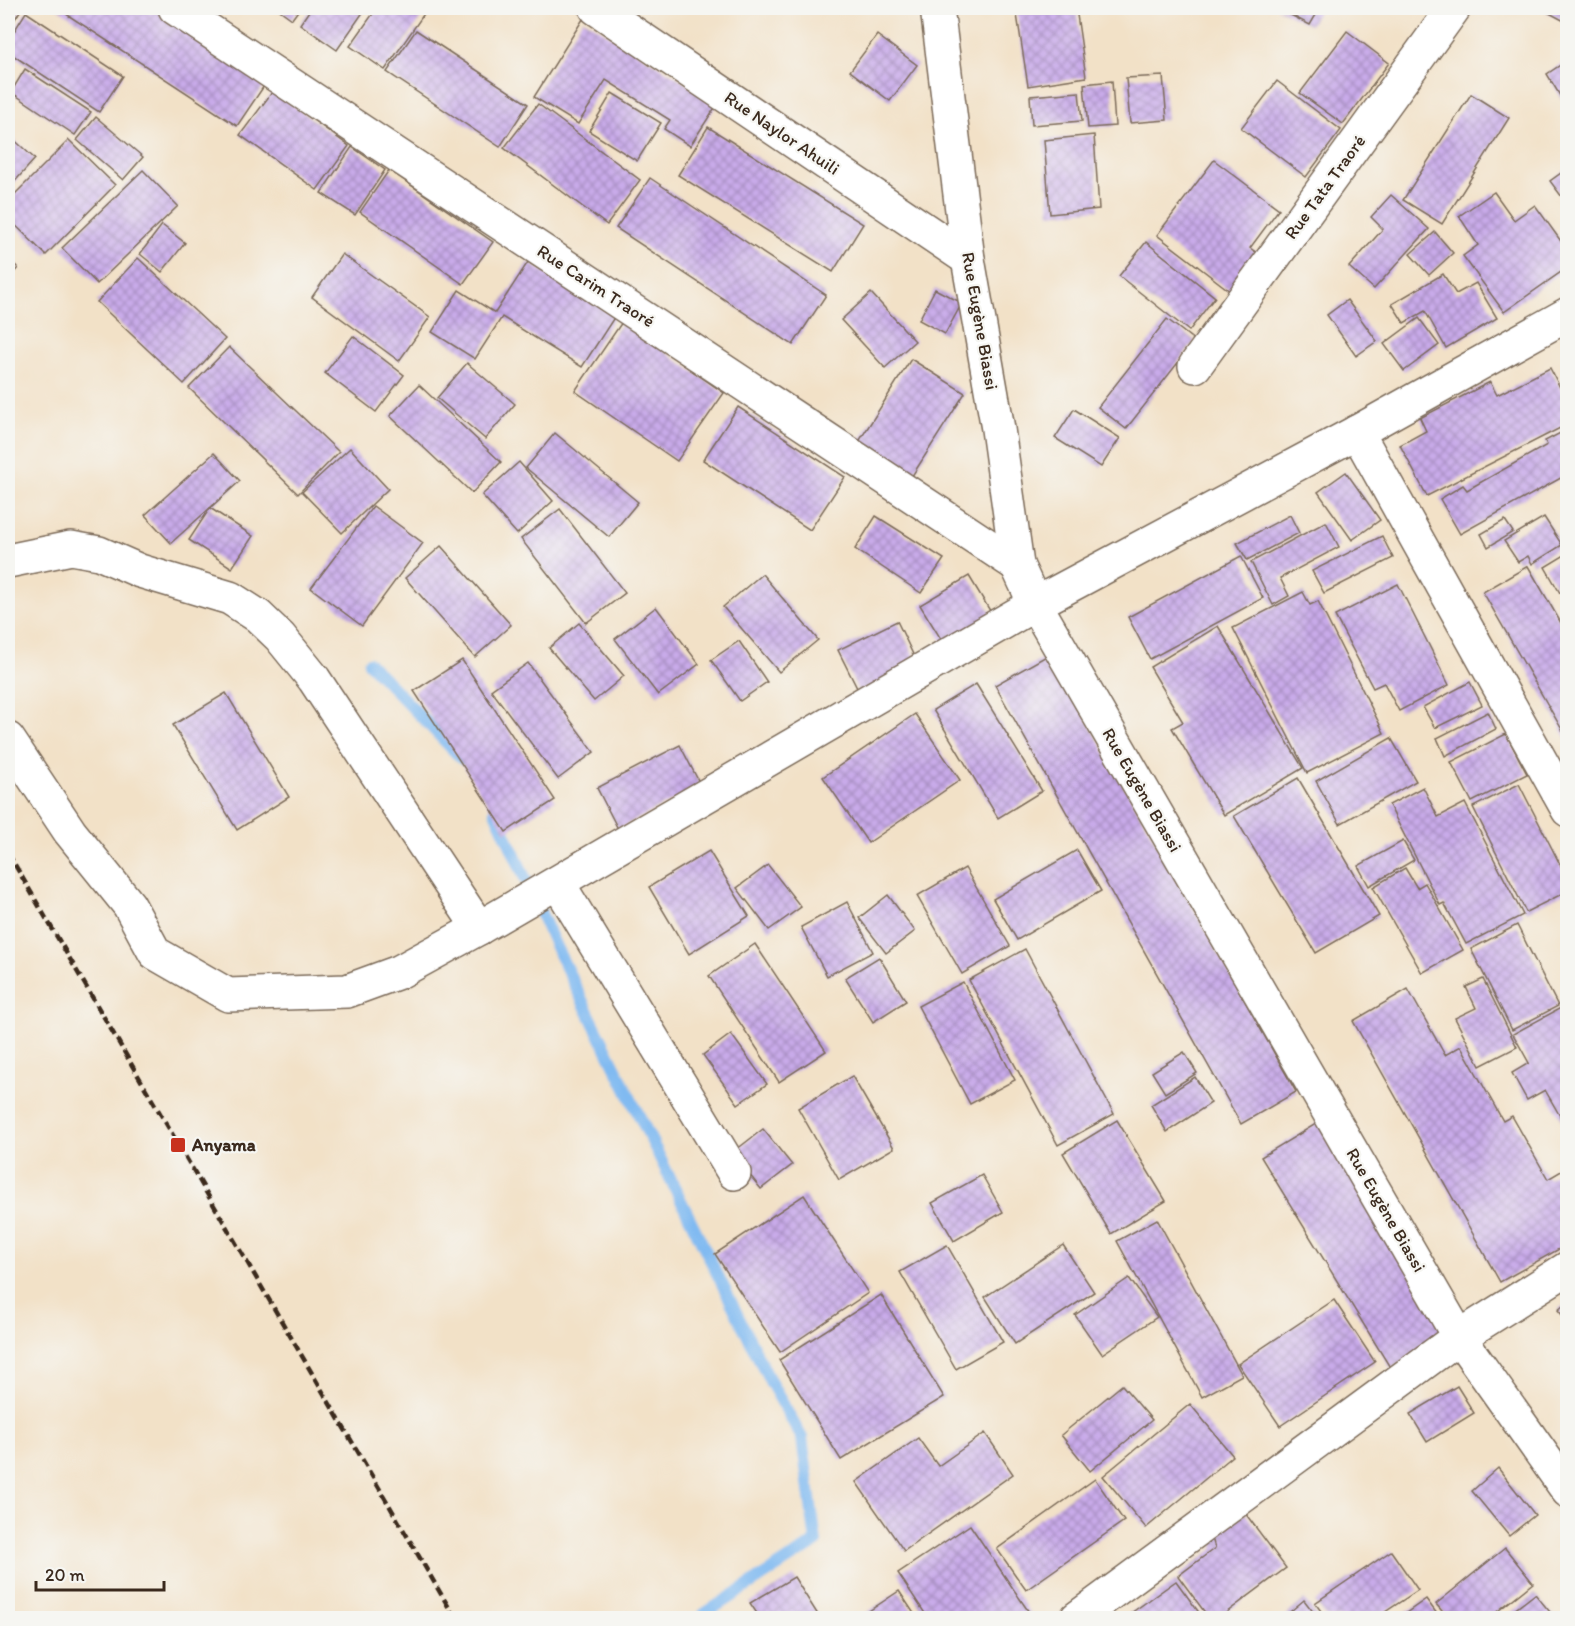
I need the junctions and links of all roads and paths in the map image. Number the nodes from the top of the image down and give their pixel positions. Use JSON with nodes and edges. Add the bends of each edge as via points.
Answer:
{"nodes":[{"id":1,"x":176,"y":8,"type":"edge"},
{"id":2,"x":596,"y":8,"type":"edge"},
{"id":3,"x":937,"y":8,"type":"edge"},
{"id":4,"x":1454,"y":8,"type":"edge"},
{"id":5,"x":968,"y":259,"type":"junction"},
{"id":6,"x":1568,"y":314,"type":"edge"},
{"id":7,"x":1195,"y":366,"type":"dead end"},
{"id":8,"x":1357,"y":432,"type":"junction"},
{"id":9,"x":8,"y":561,"type":"edge"},
{"id":10,"x":1017,"y":565,"type":"junction"},
{"id":11,"x":1035,"y":604,"type":"junction"},
{"id":12,"x":8,"y":739,"type":"edge"},
{"id":13,"x":1568,"y":810,"type":"edge"},
{"id":14,"x":558,"y":883,"type":"junction"},
{"id":15,"x":479,"y":928,"type":"junction"},
{"id":16,"x":734,"y":1173,"type":"dead end"},
{"id":17,"x":1568,"y":1268,"type":"edge"},
{"id":18,"x":1459,"y":1337,"type":"junction"},
{"id":19,"x":1568,"y":1491,"type":"edge"},
{"id":20,"x":1077,"y":1618,"type":"edge"}],
"edges":[{"from":1,"to":10,"type":"street","name":"Rue Carim Traoré"},
{"from":2,"to":5,"type":"street","name":"Rue Naylor Ahuili"},
{"from":3,"to":5,"type":"street","name":"Rue Eugène Biassi"},
{"from":4,"to":7,"type":"street","name":"Rue Tata Traoré"},
{"from":5,"to":10,"type":"street","name":"Rue Eugène Biassi"},
{"from":6,"to":8,"type":"street"},
{"from":8,"to":11,"type":"street"},
{"from":8,"to":13,"type":"street"},
{"from":9,"to":15,"type":"street","via":[[71,548],[99,553],[140,571],[230,598],[258,616],[315,679]]},
{"from":10,"to":11,"type":"street","name":"Rue Eugène Biassi"},
{"from":11,"to":14,"type":"street"},
{"from":11,"to":18,"type":"street","name":"Rue Eugène Biassi"},
{"from":12,"to":15,"type":"street","via":[[70,832],[129,905],[155,953],[228,995],[347,991],[399,972]]},
{"from":14,"to":15,"type":"street"},
{"from":14,"to":16,"type":"street"},
{"from":17,"to":18,"type":"street"},
{"from":18,"to":19,"type":"street","name":"Rue Eugène Biassi"},
{"from":18,"to":20,"type":"street"}]}
